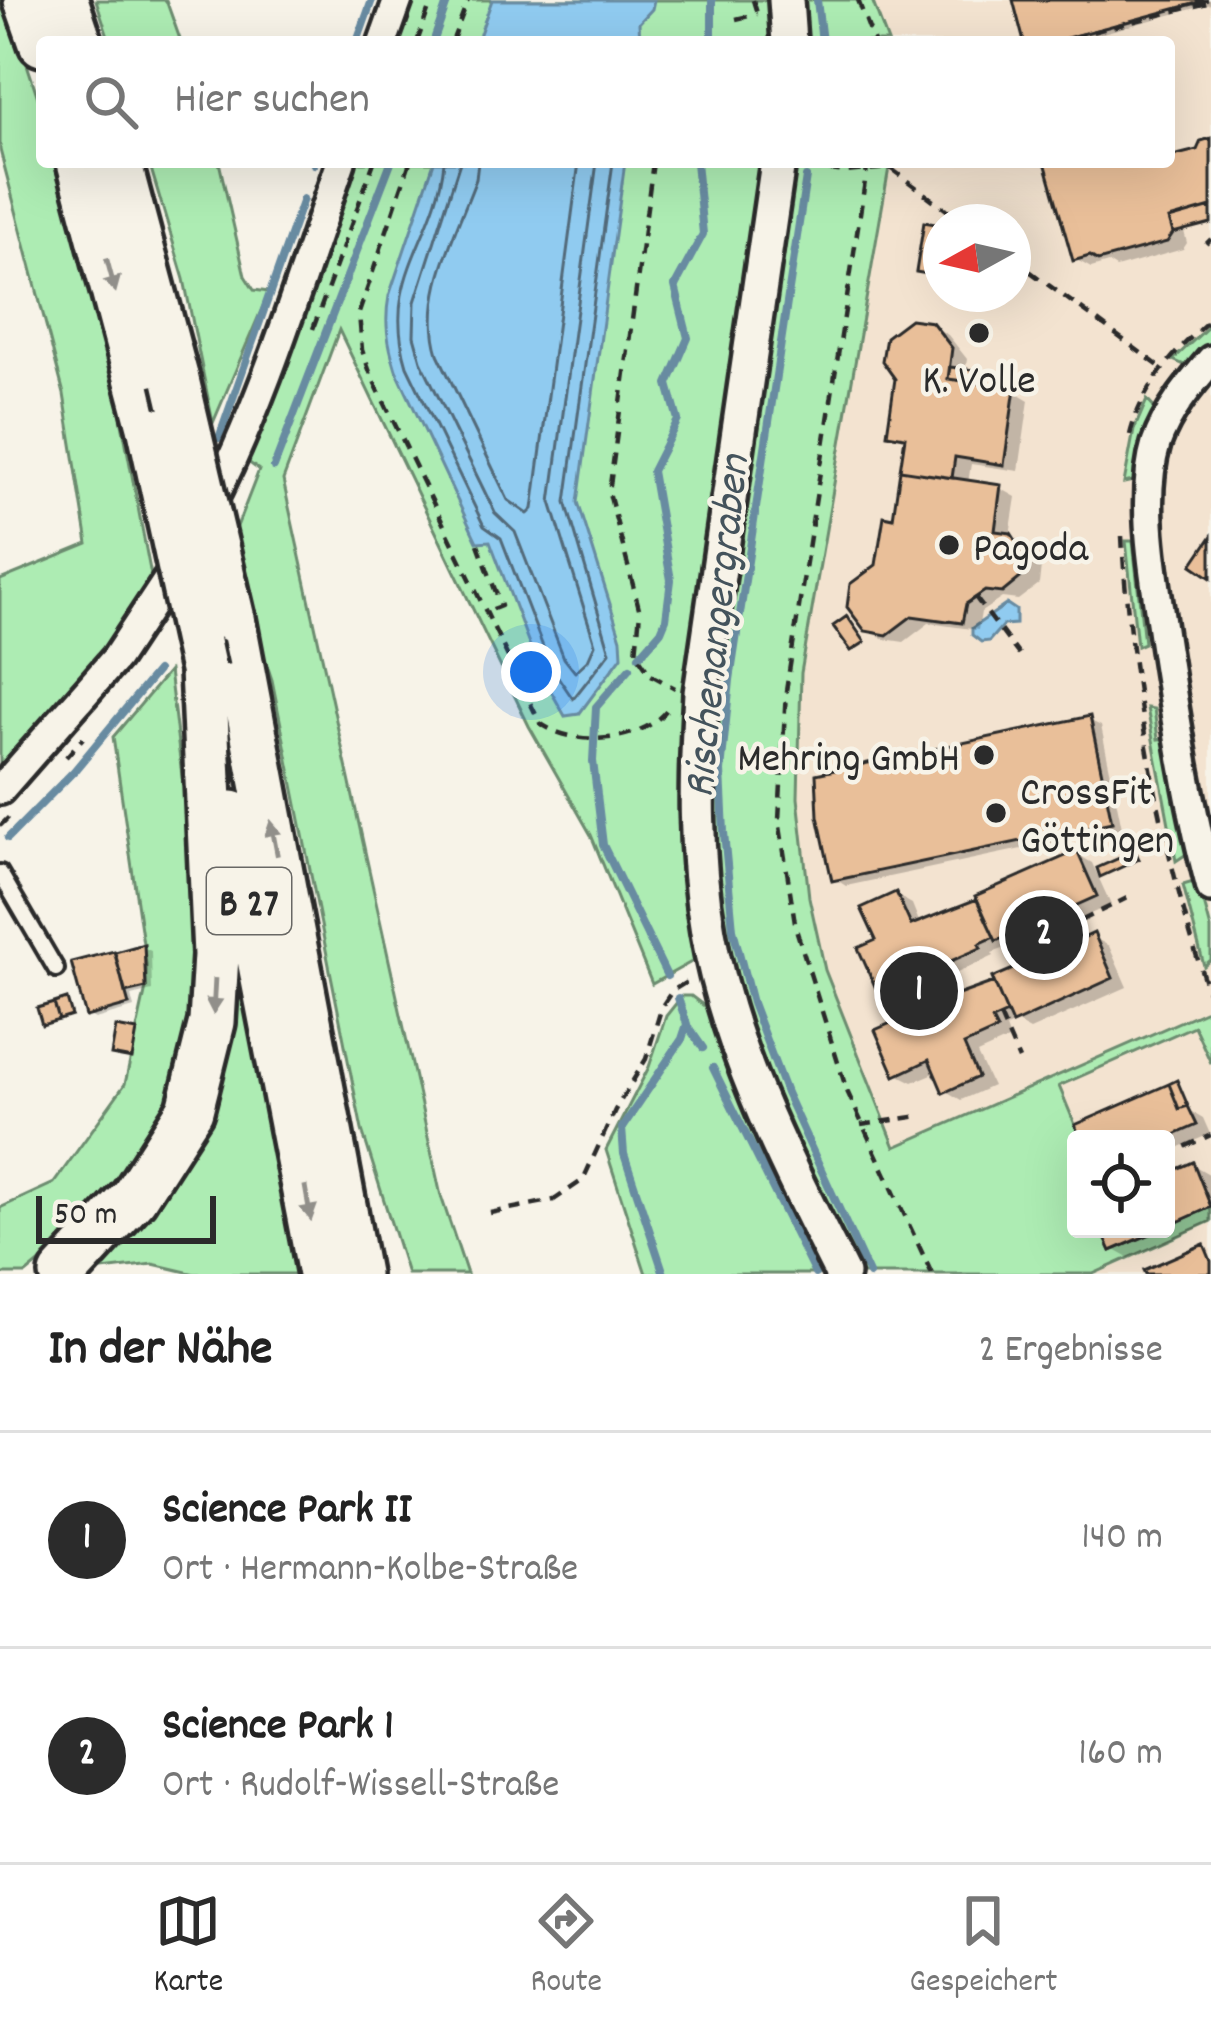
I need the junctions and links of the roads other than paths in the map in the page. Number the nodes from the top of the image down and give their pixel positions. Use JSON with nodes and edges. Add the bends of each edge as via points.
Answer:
{"nodes":[{"id":1,"x":27,"y":0,"type":"edge"},
{"id":2,"x":64,"y":0,"type":"edge"},
{"id":3,"x":398,"y":0,"type":"edge"},
{"id":4,"x":772,"y":7,"type":"edge"},
{"id":5,"x":40,"y":36,"type":"edge"},
{"id":6,"x":77,"y":36,"type":"edge"},
{"id":7,"x":385,"y":36,"type":"edge"},
{"id":8,"x":786,"y":36,"type":"edge"},
{"id":9,"x":82,"y":168,"type":"edge"},
{"id":10,"x":120,"y":168,"type":"edge"},
{"id":11,"x":339,"y":168,"type":"edge"},
{"id":12,"x":777,"y":168,"type":"edge"},
{"id":13,"x":1211,"y":360,"type":"edge"},
{"id":14,"x":203,"y":670,"type":"junction"},
{"id":15,"x":0,"y":790,"type":"edge"},
{"id":16,"x":0,"y":873,"type":"edge"},
{"id":17,"x":1211,"y":888,"type":"edge"},
{"id":18,"x":56,"y":969,"type":"dead end"},
{"id":19,"x":327,"y":1118,"type":"junction"},
{"id":20,"x":63,"y":1274,"type":"edge"},
{"id":21,"x":321,"y":1274,"type":"edge"},
{"id":22,"x":356,"y":1274,"type":"edge"},
{"id":23,"x":388,"y":1274,"type":"edge"},
{"id":24,"x":842,"y":1274,"type":"edge"}],
"edges":[{"from":1,"to":5,"type":"highway"},
{"from":2,"to":6,"type":"highway"},
{"from":3,"to":7,"type":"street"},
{"from":4,"to":8,"type":"street"},
{"from":9,"to":14,"type":"highway","number":"B 27","one_way":true,"bridge":true},
{"from":19,"to":10,"type":"highway","number":"B 27","one_way":true,"bridge":true,"via":[[232,619]]},
{"from":11,"to":15,"type":"street","via":[[230,467],[189,546],[116,658]]},
{"from":12,"to":24,"type":"street","via":[[701,693],[697,829],[729,1018],[758,1100]]},
{"from":13,"to":17,"type":"street","via":[[1164,424],[1153,462],[1152,561]]},
{"from":14,"to":20,"type":"highway","one_way":true,"via":[[212,1022],[190,1110],[134,1197]]},
{"from":14,"to":21,"type":"highway","number":"B 27","one_way":true},
{"from":16,"to":18,"type":"lane"},
{"from":19,"to":22,"type":"highway","number":"B 27"},
{"from":19,"to":23,"type":"highway"}]}
